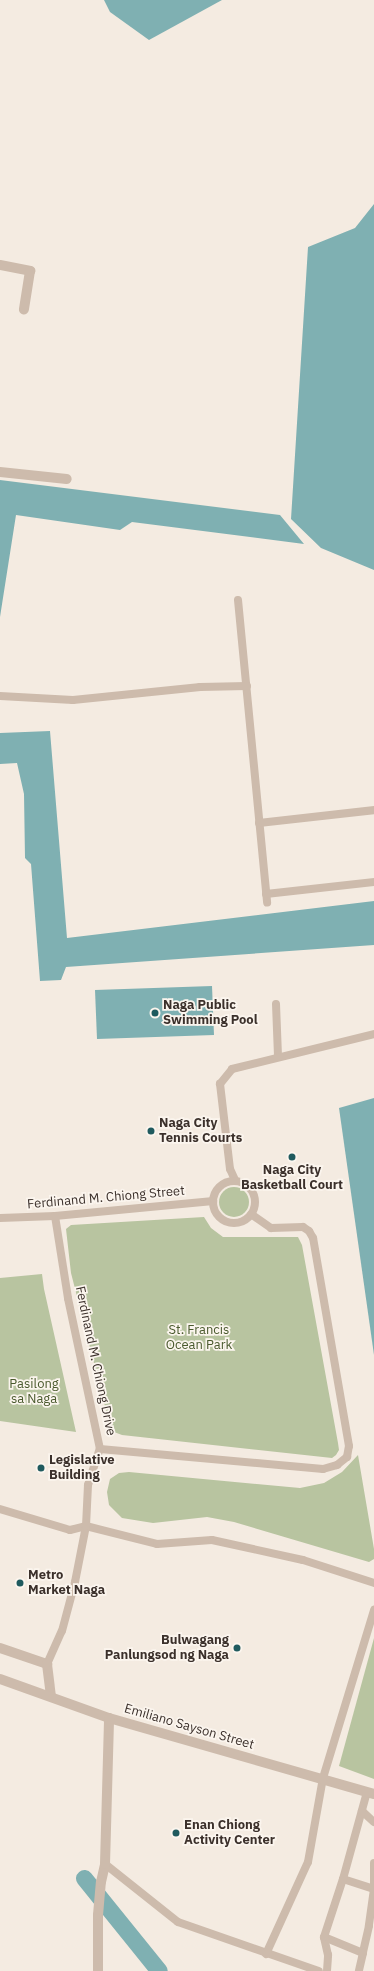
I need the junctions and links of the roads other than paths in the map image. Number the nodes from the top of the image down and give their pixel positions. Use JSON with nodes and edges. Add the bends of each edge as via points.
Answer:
{"nodes":[{"id":1,"x":0,"y":265,"type":"edge"},
{"id":2,"x":24,"y":310,"type":"dead end"},
{"id":3,"x":0,"y":472,"type":"edge"},
{"id":4,"x":67,"y":479,"type":"dead end"},
{"id":5,"x":238,"y":600,"type":"dead end"},
{"id":6,"x":248,"y":686,"type":"junction"},
{"id":7,"x":0,"y":696,"type":"edge"},
{"id":8,"x":374,"y":810,"type":"edge"},
{"id":9,"x":259,"y":823,"type":"junction"},
{"id":10,"x":374,"y":882,"type":"edge"},
{"id":11,"x":266,"y":894,"type":"junction"},
{"id":12,"x":267,"y":903,"type":"dead end"},
{"id":13,"x":276,"y":1004,"type":"dead end"},
{"id":14,"x":374,"y":1034,"type":"edge"},
{"id":15,"x":278,"y":1057,"type":"junction"},
{"id":16,"x":235,"y":1180,"type":"junction"},
{"id":17,"x":213,"y":1201,"type":"junction"},
{"id":18,"x":251,"y":1214,"type":"junction"},
{"id":19,"x":55,"y":1216,"type":"junction"},
{"id":20,"x":0,"y":1218,"type":"edge"},
{"id":21,"x":100,"y":1449,"type":"junction"},
{"id":22,"x":0,"y":1509,"type":"edge"},
{"id":23,"x":86,"y":1526,"type":"junction"},
{"id":24,"x":374,"y":1583,"type":"edge"},
{"id":25,"x":374,"y":1610,"type":"edge"},
{"id":26,"x":0,"y":1648,"type":"edge"},
{"id":27,"x":47,"y":1664,"type":"junction"},
{"id":28,"x":0,"y":1679,"type":"edge"},
{"id":29,"x":51,"y":1696,"type":"junction"},
{"id":30,"x":110,"y":1718,"type":"junction"},
{"id":31,"x":323,"y":1778,"type":"junction"},
{"id":32,"x":371,"y":1793,"type":"edge"},
{"id":33,"x":362,"y":1811,"type":"junction"},
{"id":34,"x":374,"y":1822,"type":"edge"},
{"id":35,"x":374,"y":1862,"type":"edge"},
{"id":36,"x":105,"y":1864,"type":"junction"},
{"id":37,"x":343,"y":1879,"type":"junction"},
{"id":38,"x":374,"y":1889,"type":"edge"},
{"id":39,"x":372,"y":1927,"type":"edge"},
{"id":40,"x":324,"y":1938,"type":"junction"},
{"id":41,"x":266,"y":1954,"type":"junction"},
{"id":42,"x":363,"y":1954,"type":"junction"},
{"id":43,"x":98,"y":1971,"type":"edge"},
{"id":44,"x":319,"y":1971,"type":"edge"},
{"id":45,"x":327,"y":1971,"type":"edge"},
{"id":46,"x":359,"y":1971,"type":"edge"}],
"edges":[{"from":1,"to":2,"type":"street","via":[[30,271]]},
{"from":3,"to":4,"type":"street"},
{"from":5,"to":6,"type":"lane"},
{"from":6,"to":7,"type":"lane","via":[[200,687],[73,700]]},
{"from":6,"to":9,"type":"lane"},
{"from":8,"to":9,"type":"lane"},
{"from":9,"to":11,"type":"lane"},
{"from":10,"to":11,"type":"lane"},
{"from":11,"to":12,"type":"lane"},
{"from":13,"to":15,"type":"lane"},
{"from":14,"to":15,"type":"lane"},
{"from":15,"to":16,"type":"lane","via":[[232,1068],[220,1084],[230,1169]]},
{"from":16,"to":17,"type":"lane","via":[[228,1181],[217,1189]]},
{"from":16,"to":18,"type":"lane","via":[[247,1185],[255,1195],[255,1208]]},
{"from":17,"to":18,"type":"lane","via":[[217,1214],[227,1222],[241,1222]]},
{"from":17,"to":19,"type":"lane","name":"Ferdinand M. Chiong Street"},
{"from":18,"to":21,"type":"lane","via":[[271,1228],[303,1227],[313,1238],[349,1446],[347,1458],[336,1465],[323,1468]]},
{"from":19,"to":20,"type":"lane","name":"Ferdinand M. Chiong Street"},
{"from":19,"to":21,"type":"lane","name":"Ferdinand M. Chiong Drive","via":[[68,1298]]},
{"from":21,"to":23,"type":"lane","name":"Ferdinand M. Chiong Drive","via":[[88,1485]]},
{"from":22,"to":23,"type":"lane","via":[[70,1530]]},
{"from":23,"to":24,"type":"lane","via":[[157,1544],[212,1540],[302,1560]]},
{"from":23,"to":27,"type":"lane","name":"Ferdinand M. Chiong Drive","via":[[62,1631]]},
{"from":25,"to":31,"type":"lane"},
{"from":26,"to":27,"type":"street"},
{"from":27,"to":29,"type":"street"},
{"from":28,"to":29,"type":"street","name":"Emiliano Sayson Street"},
{"from":29,"to":30,"type":"street","name":"Emiliano Sayson Street"},
{"from":30,"to":31,"type":"street","name":"Emiliano Sayson Street"},
{"from":30,"to":36,"type":"street"},
{"from":31,"to":32,"type":"street","name":"Emiliano Sayson Street"},
{"from":31,"to":41,"type":"lane","via":[[308,1862]]},
{"from":32,"to":33,"type":"lane"},
{"from":33,"to":34,"type":"lane"},
{"from":33,"to":37,"type":"lane"},
{"from":35,"to":38,"type":"lane"},
{"from":36,"to":41,"type":"lane","via":[[178,1922]]},
{"from":36,"to":43,"type":"street","via":[[98,1916]]},
{"from":37,"to":38,"type":"lane"},
{"from":37,"to":40,"type":"lane"},
{"from":38,"to":39,"type":"lane"},
{"from":39,"to":42,"type":"lane"},
{"from":40,"to":42,"type":"lane"},
{"from":40,"to":45,"type":"lane","via":[[328,1955]]},
{"from":41,"to":44,"type":"lane"},
{"from":42,"to":46,"type":"lane"}]}
